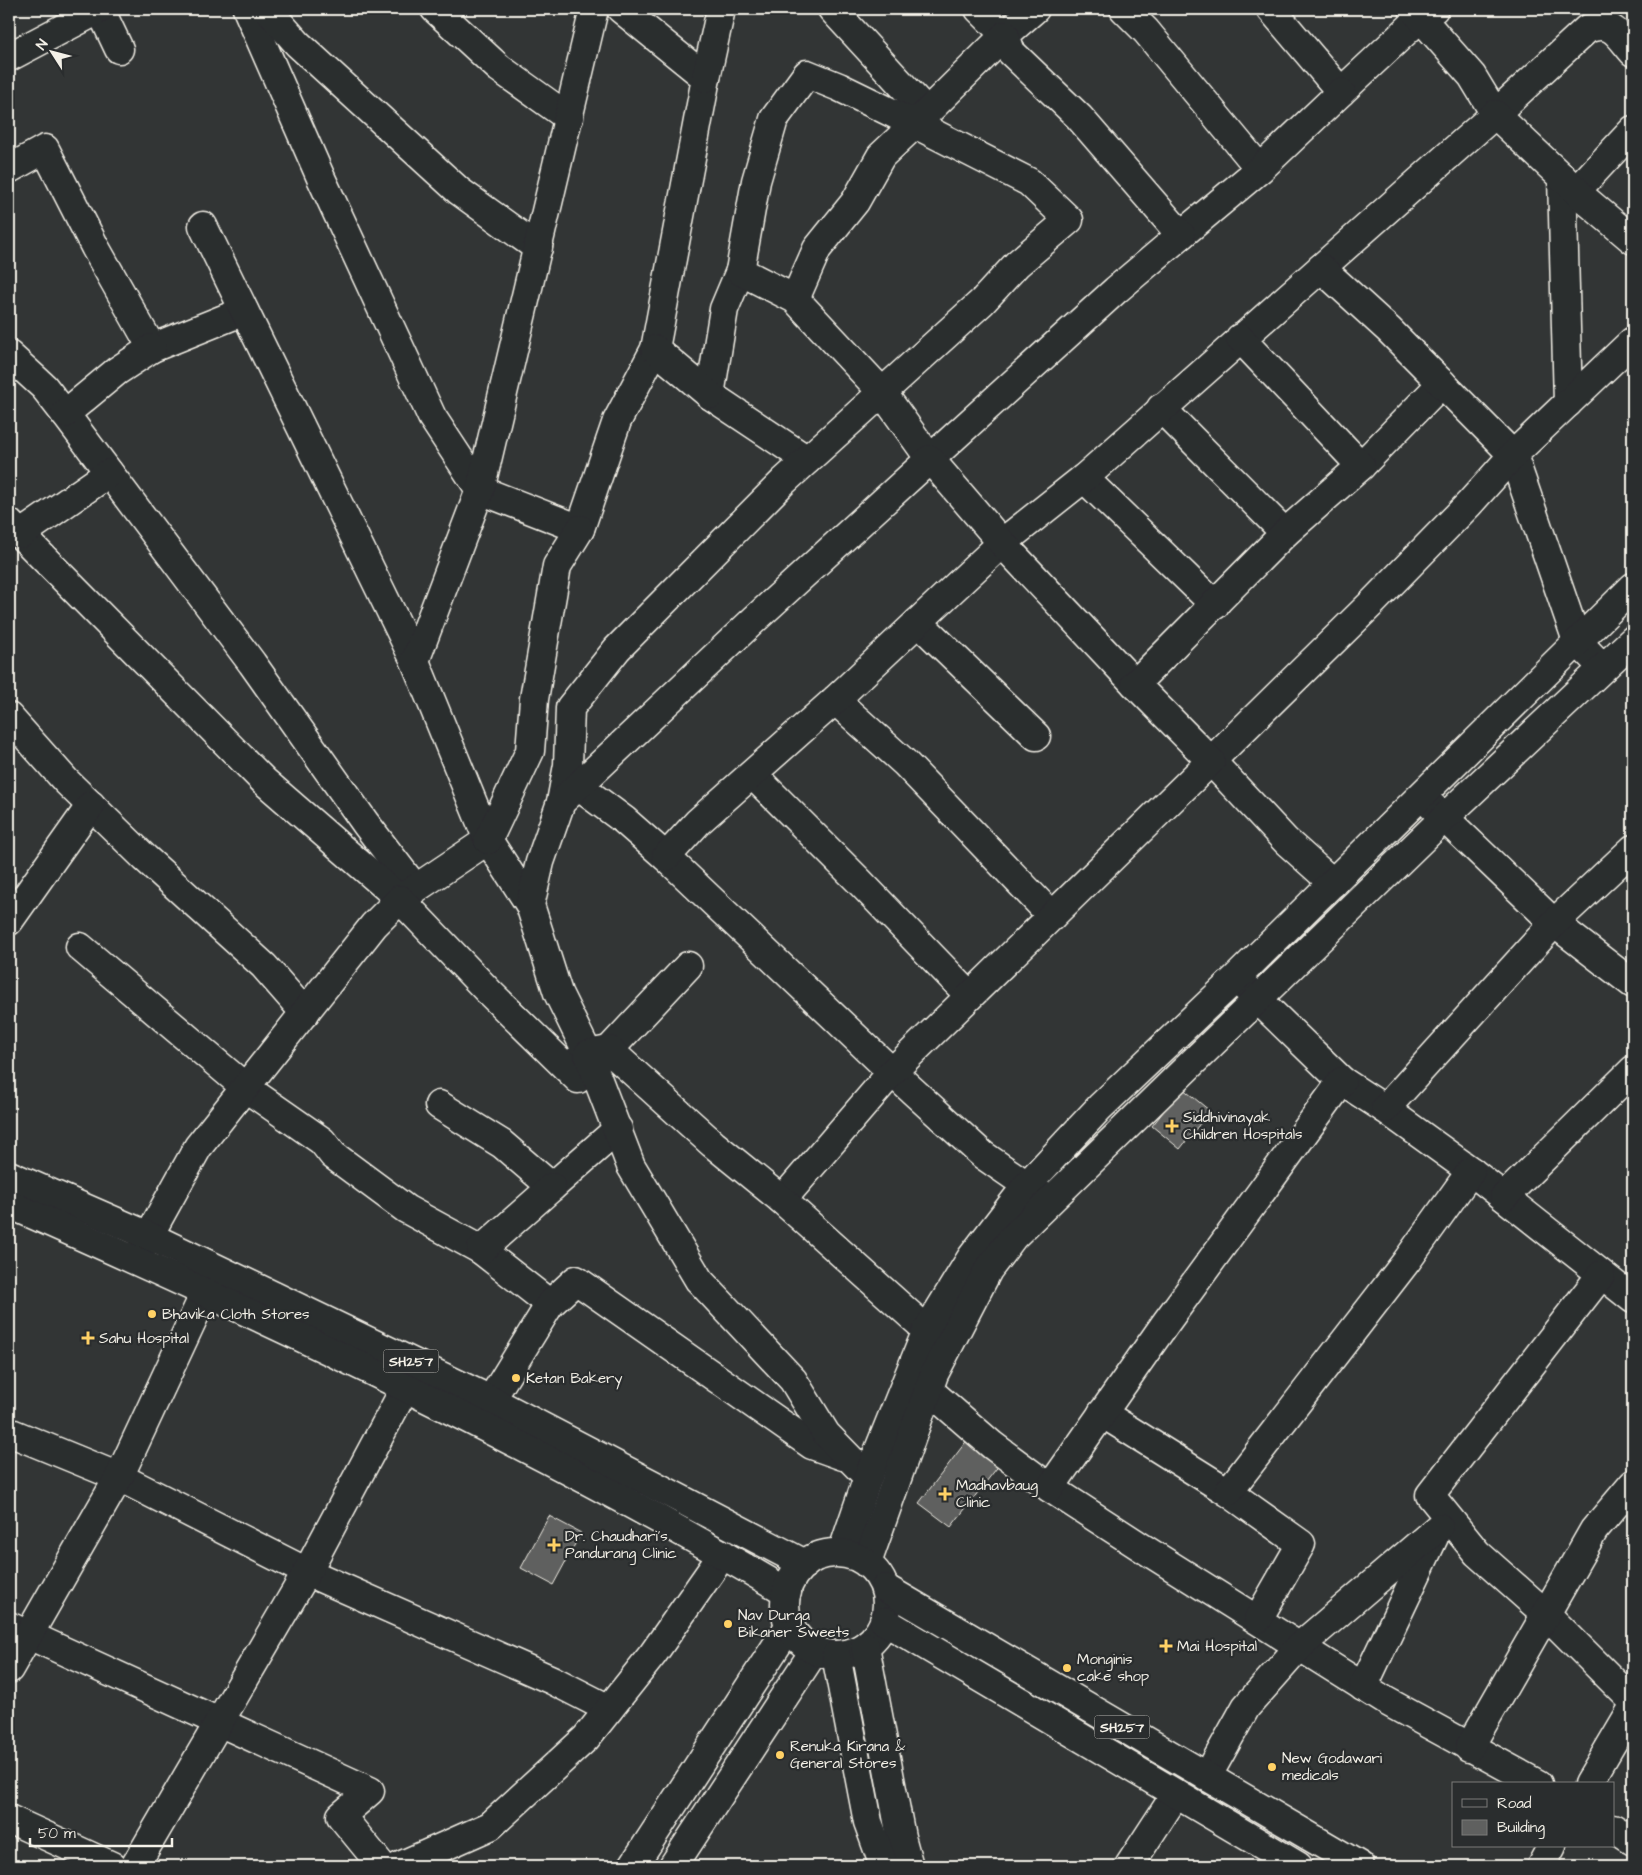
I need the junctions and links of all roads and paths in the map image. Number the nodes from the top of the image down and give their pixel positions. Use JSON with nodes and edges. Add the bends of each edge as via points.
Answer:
{"nodes":[{"id":1,"x":100,"y":9,"type":"edge"},
{"id":2,"x":435,"y":9,"type":"edge"},
{"id":3,"x":594,"y":9,"type":"edge"},
{"id":4,"x":621,"y":9,"type":"edge"},
{"id":5,"x":721,"y":9,"type":"edge"},
{"id":6,"x":832,"y":9,"type":"edge"},
{"id":7,"x":979,"y":9,"type":"edge"},
{"id":8,"x":1035,"y":9,"type":"edge"},
{"id":9,"x":1124,"y":9,"type":"edge"},
{"id":10,"x":1271,"y":9,"type":"edge"},
{"id":11,"x":1422,"y":12,"type":"edge"},
{"id":12,"x":257,"y":16,"type":"edge"},
{"id":13,"x":1005,"y":35,"type":"junction"},
{"id":14,"x":119,"y":49,"type":"dead end"},
{"id":15,"x":1633,"y":52,"type":"edge"},
{"id":16,"x":9,"y":57,"type":"edge"},
{"id":17,"x":706,"y":78,"type":"junction"},
{"id":18,"x":1341,"y":92,"type":"junction"},
{"id":19,"x":1495,"y":114,"type":"junction"},
{"id":20,"x":568,"y":118,"type":"junction"},
{"id":21,"x":921,"y":118,"type":"junction"},
{"id":22,"x":1633,"y":130,"type":"edge"},
{"id":23,"x":9,"y":169,"type":"edge"},
{"id":24,"x":1260,"y":169,"type":"junction"},
{"id":25,"x":1569,"y":184,"type":"junction"},
{"id":26,"x":203,"y":226,"type":"dead end"},
{"id":27,"x":1181,"y":235,"type":"junction"},
{"id":28,"x":1633,"y":240,"type":"edge"},
{"id":29,"x":538,"y":248,"type":"junction"},
{"id":30,"x":1321,"y":268,"type":"junction"},
{"id":31,"x":740,"y":271,"type":"junction"},
{"id":32,"x":795,"y":299,"type":"junction"},
{"id":33,"x":244,"y":311,"type":"junction"},
{"id":34,"x":1240,"y":338,"type":"junction"},
{"id":35,"x":1633,"y":341,"type":"edge"},
{"id":36,"x":152,"y":348,"type":"junction"},
{"id":37,"x":655,"y":349,"type":"junction"},
{"id":38,"x":9,"y":354,"type":"edge"},
{"id":39,"x":1442,"y":383,"type":"junction"},
{"id":40,"x":882,"y":392,"type":"junction"},
{"id":41,"x":710,"y":395,"type":"junction"},
{"id":42,"x":1568,"y":403,"type":"junction"},
{"id":43,"x":1161,"y":408,"type":"junction"},
{"id":44,"x":65,"y":414,"type":"junction"},
{"id":45,"x":1513,"y":455,"type":"junction"},
{"id":46,"x":930,"y":459,"type":"junction"},
{"id":47,"x":807,"y":460,"type":"junction"},
{"id":48,"x":1361,"y":466,"type":"junction"},
{"id":49,"x":109,"y":473,"type":"junction"},
{"id":50,"x":1084,"y":478,"type":"junction"},
{"id":51,"x":480,"y":490,"type":"junction"},
{"id":52,"x":15,"y":528,"type":"edge"},
{"id":53,"x":580,"y":529,"type":"junction"},
{"id":54,"x":1285,"y":533,"type":"junction"},
{"id":55,"x":1002,"y":543,"type":"junction"},
{"id":56,"x":1633,"y":587,"type":"edge"},
{"id":57,"x":1215,"y":605,"type":"junction"},
{"id":58,"x":918,"y":622,"type":"junction"},
{"id":59,"x":1633,"y":640,"type":"edge"},
{"id":60,"x":1577,"y":641,"type":"junction"},
{"id":61,"x":415,"y":661,"type":"junction"},
{"id":62,"x":1603,"y":668,"type":"junction"},
{"id":63,"x":1135,"y":684,"type":"junction"},
{"id":64,"x":835,"y":700,"type":"junction"},
{"id":65,"x":9,"y":717,"type":"edge"},
{"id":66,"x":1036,"y":736,"type":"dead end"},
{"id":67,"x":1211,"y":762,"type":"junction"},
{"id":68,"x":753,"y":775,"type":"junction"},
{"id":69,"x":569,"y":784,"type":"junction"},
{"id":70,"x":1422,"y":796,"type":"junction"},
{"id":71,"x":91,"y":805,"type":"junction"},
{"id":72,"x":1444,"y":818,"type":"junction"},
{"id":73,"x":366,"y":824,"type":"junction"},
{"id":74,"x":488,"y":840,"type":"junction"},
{"id":75,"x":1633,"y":849,"type":"edge"},
{"id":76,"x":666,"y":857,"type":"junction"},
{"id":77,"x":363,"y":867,"type":"junction"},
{"id":78,"x":1333,"y":882,"type":"junction"},
{"id":79,"x":408,"y":894,"type":"junction"},
{"id":80,"x":530,"y":905,"type":"junction"},
{"id":81,"x":1052,"y":916,"type":"junction"},
{"id":82,"x":9,"y":921,"type":"edge"},
{"id":83,"x":1554,"y":923,"type":"junction"},
{"id":84,"x":80,"y":947,"type":"dead end"},
{"id":85,"x":688,"y":966,"type":"dead end"},
{"id":86,"x":1236,"y":978,"type":"junction"},
{"id":87,"x":1633,"y":984,"type":"edge"},
{"id":88,"x":970,"y":995,"type":"junction"},
{"id":89,"x":1258,"y":999,"type":"junction"},
{"id":90,"x":305,"y":1013,"type":"junction"},
{"id":91,"x":588,"y":1057,"type":"junction"},
{"id":92,"x":1633,"y":1070,"type":"edge"},
{"id":93,"x":892,"y":1072,"type":"junction"},
{"id":94,"x":1342,"y":1081,"type":"junction"},
{"id":95,"x":246,"y":1088,"type":"junction"},
{"id":96,"x":439,"y":1105,"type":"dead end"},
{"id":97,"x":1385,"y":1109,"type":"junction"},
{"id":98,"x":615,"y":1122,"type":"junction"},
{"id":99,"x":1471,"y":1171,"type":"junction"},
{"id":100,"x":9,"y":1175,"type":"edge"},
{"id":101,"x":552,"y":1187,"type":"junction"},
{"id":102,"x":1038,"y":1193,"type":"junction"},
{"id":103,"x":1504,"y":1197,"type":"junction"},
{"id":104,"x":782,"y":1200,"type":"junction"},
{"id":105,"x":9,"y":1204,"type":"edge"},
{"id":106,"x":149,"y":1236,"type":"junction"},
{"id":107,"x":481,"y":1250,"type":"junction"},
{"id":108,"x":136,"y":1260,"type":"junction"},
{"id":109,"x":1601,"y":1274,"type":"junction"},
{"id":110,"x":205,"y":1293,"type":"junction"},
{"id":111,"x":1632,"y":1296,"type":"edge"},
{"id":112,"x":550,"y":1304,"type":"junction"},
{"id":113,"x":927,"y":1330,"type":"junction"},
{"id":114,"x":919,"y":1381,"type":"junction"},
{"id":115,"x":405,"y":1388,"type":"junction"},
{"id":116,"x":492,"y":1400,"type":"junction"},
{"id":117,"x":1102,"y":1413,"type":"junction"},
{"id":118,"x":9,"y":1432,"type":"edge"},
{"id":119,"x":860,"y":1468,"type":"junction"},
{"id":120,"x":119,"y":1477,"type":"junction"},
{"id":121,"x":1050,"y":1488,"type":"junction"},
{"id":122,"x":1228,"y":1492,"type":"junction"},
{"id":123,"x":1628,"y":1501,"type":"edge"},
{"id":124,"x":1443,"y":1522,"type":"junction"},
{"id":125,"x":842,"y":1553,"type":"junction"},
{"id":126,"x":723,"y":1554,"type":"junction"},
{"id":127,"x":805,"y":1564,"type":"junction"},
{"id":128,"x":867,"y":1564,"type":"junction"},
{"id":129,"x":307,"y":1572,"type":"junction"},
{"id":130,"x":885,"y":1588,"type":"junction"},
{"id":131,"x":787,"y":1592,"type":"junction"},
{"id":132,"x":1547,"y":1615,"type":"junction"},
{"id":133,"x":1258,"y":1619,"type":"junction"},
{"id":134,"x":884,"y":1621,"type":"junction"},
{"id":135,"x":790,"y":1625,"type":"junction"},
{"id":136,"x":18,"y":1630,"type":"edge"},
{"id":137,"x":865,"y":1646,"type":"junction"},
{"id":138,"x":1300,"y":1646,"type":"junction"},
{"id":139,"x":826,"y":1653,"type":"junction"},
{"id":140,"x":9,"y":1669,"type":"edge"},
{"id":141,"x":1363,"y":1686,"type":"junction"},
{"id":142,"x":1633,"y":1706,"type":"edge"},
{"id":143,"x":609,"y":1709,"type":"junction"},
{"id":144,"x":220,"y":1721,"type":"junction"},
{"id":145,"x":1470,"y":1748,"type":"junction"},
{"id":146,"x":1206,"y":1777,"type":"junction"},
{"id":147,"x":1534,"y":1782,"type":"edge"},
{"id":148,"x":1589,"y":1782,"type":"edge"},
{"id":149,"x":1176,"y":1794,"type":"junction"},
{"id":150,"x":9,"y":1819,"type":"edge"},
{"id":151,"x":1614,"y":1829,"type":"edge"},
{"id":152,"x":1633,"y":1842,"type":"edge"},
{"id":153,"x":1551,"y":1848,"type":"edge"},
{"id":154,"x":434,"y":1858,"type":"edge"},
{"id":155,"x":112,"y":1866,"type":"edge"},
{"id":156,"x":135,"y":1866,"type":"edge"},
{"id":157,"x":382,"y":1866,"type":"edge"},
{"id":158,"x":400,"y":1866,"type":"edge"},
{"id":159,"x":633,"y":1866,"type":"edge"},
{"id":160,"x":673,"y":1866,"type":"edge"},
{"id":161,"x":884,"y":1866,"type":"edge"},
{"id":162,"x":909,"y":1866,"type":"edge"},
{"id":163,"x":1128,"y":1866,"type":"edge"},
{"id":164,"x":1298,"y":1866,"type":"edge"},
{"id":165,"x":1360,"y":1866,"type":"edge"},
{"id":166,"x":1541,"y":1866,"type":"edge"}],
"edges":[{"from":1,"to":14,"type":"street"},
{"from":1,"to":16,"type":"street"},
{"from":2,"to":20,"type":"street","via":[[499,68]]},
{"from":3,"to":20,"type":"street"},
{"from":4,"to":17,"type":"street"},
{"from":5,"to":17,"type":"street"},
{"from":6,"to":21,"type":"street"},
{"from":7,"to":13,"type":"street"},
{"from":8,"to":13,"type":"street"},
{"from":9,"to":24,"type":"street","via":[[1146,31]]},
{"from":10,"to":18,"type":"street"},
{"from":11,"to":18,"type":"street"},
{"from":11,"to":19,"type":"street","via":[[1472,76]]},
{"from":12,"to":29,"type":"street","via":[[298,44],[459,191]]},
{"from":12,"to":51,"type":"street","via":[[320,178],[432,418]]},
{"from":13,"to":21,"type":"street"},
{"from":13,"to":27,"type":"street","via":[[1011,52],[1079,117]]},
{"from":15,"to":19,"type":"street","via":[[1609,27],[1600,24],[1587,29]]},
{"from":17,"to":37,"type":"street"},
{"from":18,"to":24,"type":"street"},
{"from":19,"to":25,"type":"street"},
{"from":19,"to":30,"type":"street"},
{"from":20,"to":29,"type":"street"},
{"from":21,"to":31,"type":"street","via":[[807,74],[774,119],[756,181]]},
{"from":21,"to":32,"type":"street","via":[[881,156],[854,202],[817,249]]},
{"from":21,"to":40,"type":"street","via":[[1029,182],[1069,220],[1017,264],[982,302]]},
{"from":22,"to":25,"type":"street"},
{"from":23,"to":36,"type":"street","via":[[46,149]]},
{"from":24,"to":27,"type":"street"},
{"from":25,"to":28,"type":"street"},
{"from":25,"to":42,"type":"street"},
{"from":26,"to":33,"type":"street"},
{"from":27,"to":46,"type":"street"},
{"from":29,"to":51,"type":"street"},
{"from":30,"to":34,"type":"street"},
{"from":30,"to":39,"type":"street"},
{"from":31,"to":32,"type":"street"},
{"from":31,"to":41,"type":"street","via":[[724,309]]},
{"from":32,"to":40,"type":"street"},
{"from":33,"to":36,"type":"street"},
{"from":33,"to":61,"type":"street"},
{"from":34,"to":43,"type":"street"},
{"from":34,"to":48,"type":"street"},
{"from":35,"to":42,"type":"street"},
{"from":36,"to":44,"type":"street","via":[[117,371]]},
{"from":37,"to":41,"type":"street"},
{"from":37,"to":53,"type":"street","via":[[617,421]]},
{"from":38,"to":44,"type":"street","via":[[44,387]]},
{"from":39,"to":45,"type":"street"},
{"from":39,"to":48,"type":"street"},
{"from":40,"to":46,"type":"street"},
{"from":40,"to":47,"type":"street"},
{"from":41,"to":47,"type":"street"},
{"from":42,"to":45,"type":"street"},
{"from":43,"to":50,"type":"street"},
{"from":43,"to":54,"type":"street"},
{"from":44,"to":49,"type":"street"},
{"from":45,"to":60,"type":"street"},
{"from":45,"to":67,"type":"street","via":[[1374,601]]},
{"from":46,"to":55,"type":"street"},
{"from":46,"to":69,"type":"street"},
{"from":47,"to":69,"type":"street","via":[[617,649],[570,708]]},
{"from":48,"to":54,"type":"street"},
{"from":49,"to":52,"type":"street"},
{"from":49,"to":73,"type":"street","via":[[252,664]]},
{"from":50,"to":55,"type":"street"},
{"from":50,"to":57,"type":"street"},
{"from":51,"to":53,"type":"street"},
{"from":51,"to":61,"type":"street"},
{"from":52,"to":77,"type":"street","via":[[264,781]]},
{"from":53,"to":74,"type":"street","via":[[557,566],[534,699],[530,751]]},
{"from":54,"to":57,"type":"street"},
{"from":55,"to":58,"type":"street"},
{"from":55,"to":63,"type":"street"},
{"from":56,"to":60,"type":"street"},
{"from":57,"to":63,"type":"street"},
{"from":58,"to":64,"type":"street"},
{"from":58,"to":66,"type":"street"},
{"from":59,"to":62,"type":"street"},
{"from":60,"to":62,"type":"street"},
{"from":60,"to":70,"type":"street"},
{"from":61,"to":74,"type":"street"},
{"from":62,"to":72,"type":"street"},
{"from":63,"to":67,"type":"street"},
{"from":64,"to":68,"type":"street"},
{"from":64,"to":81,"type":"street","via":[[905,763]]},
{"from":65,"to":71,"type":"street"},
{"from":67,"to":78,"type":"street","via":[[1286,841]]},
{"from":67,"to":81,"type":"street"},
{"from":68,"to":76,"type":"street","via":[[698,822]]},
{"from":68,"to":88,"type":"street"},
{"from":69,"to":76,"type":"street","via":[[624,820]]},
{"from":69,"to":80,"type":"street","via":[[540,862]]},
{"from":70,"to":72,"type":"street"},
{"from":70,"to":78,"type":"street"},
{"from":71,"to":82,"type":"street"},
{"from":71,"to":90,"type":"street","via":[[264,966]]},
{"from":72,"to":83,"type":"street"},
{"from":72,"to":89,"type":"street"},
{"from":73,"to":77,"type":"street"},
{"from":73,"to":79,"type":"street"},
{"from":74,"to":79,"type":"street"},
{"from":74,"to":80,"type":"street"},
{"from":75,"to":83,"type":"street"},
{"from":76,"to":93,"type":"street"},
{"from":77,"to":79,"type":"street"},
{"from":78,"to":86,"type":"street"},
{"from":79,"to":90,"type":"street","via":[[374,925]]},
{"from":79,"to":91,"type":"street","via":[[490,992]]},
{"from":80,"to":91,"type":"street","via":[[558,993]]},
{"from":81,"to":88,"type":"street"},
{"from":83,"to":87,"type":"street"},
{"from":83,"to":97,"type":"street"},
{"from":84,"to":95,"type":"street"},
{"from":85,"to":91,"type":"street"},
{"from":86,"to":89,"type":"street"},
{"from":86,"to":102,"type":"street","via":[[1100,1107]]},
{"from":88,"to":93,"type":"street"},
{"from":89,"to":94,"type":"street"},
{"from":89,"to":102,"type":"street"},
{"from":90,"to":95,"type":"street"},
{"from":91,"to":98,"type":"street"},
{"from":91,"to":104,"type":"street","via":[[713,1144]]},
{"from":92,"to":103,"type":"street"},
{"from":93,"to":102,"type":"street","via":[[984,1156]]},
{"from":93,"to":104,"type":"street"},
{"from":94,"to":97,"type":"street"},
{"from":94,"to":117,"type":"street"},
{"from":95,"to":106,"type":"street","via":[[198,1147]]},
{"from":95,"to":107,"type":"street","via":[[322,1141],[333,1155],[406,1209]]},
{"from":96,"to":101,"type":"street","via":[[502,1144]]},
{"from":97,"to":99,"type":"street"},
{"from":98,"to":101,"type":"street"},
{"from":98,"to":119,"type":"street","via":[[631,1166],[699,1280],[793,1380],[826,1434]]},
{"from":99,"to":103,"type":"street"},
{"from":99,"to":122,"type":"street","via":[[1406,1262]]},
{"from":100,"to":106,"type":"street","number":"SH257"},
{"from":101,"to":107,"type":"street"},
{"from":102,"to":113,"type":"street","via":[[971,1258]]},
{"from":102,"to":114,"type":"street","via":[[1013,1237],[988,1270],[951,1337]]},
{"from":103,"to":109,"type":"street"},
{"from":104,"to":113,"type":"street"},
{"from":105,"to":108,"type":"street","number":"SH257"},
{"from":106,"to":108,"type":"street"},
{"from":106,"to":116,"type":"street","number":"SH257"},
{"from":107,"to":112,"type":"street"},
{"from":108,"to":110,"type":"street","number":"SH257"},
{"from":109,"to":111,"type":"street"},
{"from":109,"to":124,"type":"street","via":[[1430,1495]]},
{"from":110,"to":115,"type":"street","number":"SH257"},
{"from":110,"to":120,"type":"street"},
{"from":112,"to":116,"type":"street"},
{"from":112,"to":119,"type":"street","via":[[576,1280],[812,1445]]},
{"from":113,"to":114,"type":"street"},
{"from":114,"to":119,"type":"street"},
{"from":114,"to":121,"type":"street","via":[[992,1444]]},
{"from":114,"to":128,"type":"street"},
{"from":115,"to":126,"type":"street","number":"SH257","via":[[478,1422]]},
{"from":115,"to":129,"type":"street"},
{"from":116,"to":127,"type":"street","number":"SH257"},
{"from":117,"to":121,"type":"street"},
{"from":117,"to":122,"type":"street"},
{"from":118,"to":120,"type":"street"},
{"from":119,"to":125,"type":"street"},
{"from":120,"to":129,"type":"street"},
{"from":120,"to":136,"type":"street"},
{"from":121,"to":133,"type":"street"},
{"from":122,"to":133,"type":"street","via":[[1301,1544]]},
{"from":123,"to":132,"type":"street","via":[[1594,1530]]},
{"from":124,"to":132,"type":"street"},
{"from":124,"to":138,"type":"street"},
{"from":124,"to":141,"type":"street"},
{"from":125,"to":127,"type":"street","via":[[825,1554]]},
{"from":125,"to":128,"type":"street"},
{"from":126,"to":131,"type":"street","number":"SH257"},
{"from":126,"to":143,"type":"street","via":[[653,1654]]},
{"from":127,"to":131,"type":"street","via":[[797,1571]]},
{"from":128,"to":130,"type":"street"},
{"from":129,"to":143,"type":"street","via":[[552,1680]]},
{"from":129,"to":144,"type":"street"},
{"from":130,"to":134,"type":"street"},
{"from":130,"to":146,"type":"street","number":"SH257"},
{"from":131,"to":135,"type":"street","via":[[785,1602]]},
{"from":132,"to":142,"type":"street"},
{"from":132,"to":145,"type":"street"},
{"from":133,"to":138,"type":"street"},
{"from":134,"to":137,"type":"street"},
{"from":134,"to":149,"type":"street","number":"SH257"},
{"from":135,"to":139,"type":"street","via":[[794,1634],[807,1646]]},
{"from":135,"to":159,"type":"street"},
{"from":136,"to":140,"type":"street"},
{"from":136,"to":144,"type":"street"},
{"from":137,"to":139,"type":"street","via":[[855,1652]]},
{"from":137,"to":162,"type":"street"},
{"from":138,"to":141,"type":"street"},
{"from":138,"to":146,"type":"street","via":[[1246,1707]]},
{"from":139,"to":160,"type":"street"},
{"from":139,"to":161,"type":"street","via":[[868,1822]]},
{"from":141,"to":145,"type":"street"},
{"from":142,"to":148,"type":"street"},
{"from":143,"to":154,"type":"street","via":[[586,1738],[490,1826]]},
{"from":144,"to":156,"type":"street"},
{"from":144,"to":157,"type":"street","via":[[370,1792],[342,1816]]},
{"from":145,"to":147,"type":"street"},
{"from":146,"to":165,"type":"street","number":"SH257"},
{"from":149,"to":163,"type":"street"},
{"from":149,"to":164,"type":"street","number":"SH257"},
{"from":150,"to":155,"type":"street"},
{"from":151,"to":152,"type":"street"},
{"from":153,"to":166,"type":"street"},
{"from":154,"to":158,"type":"street"}]}
